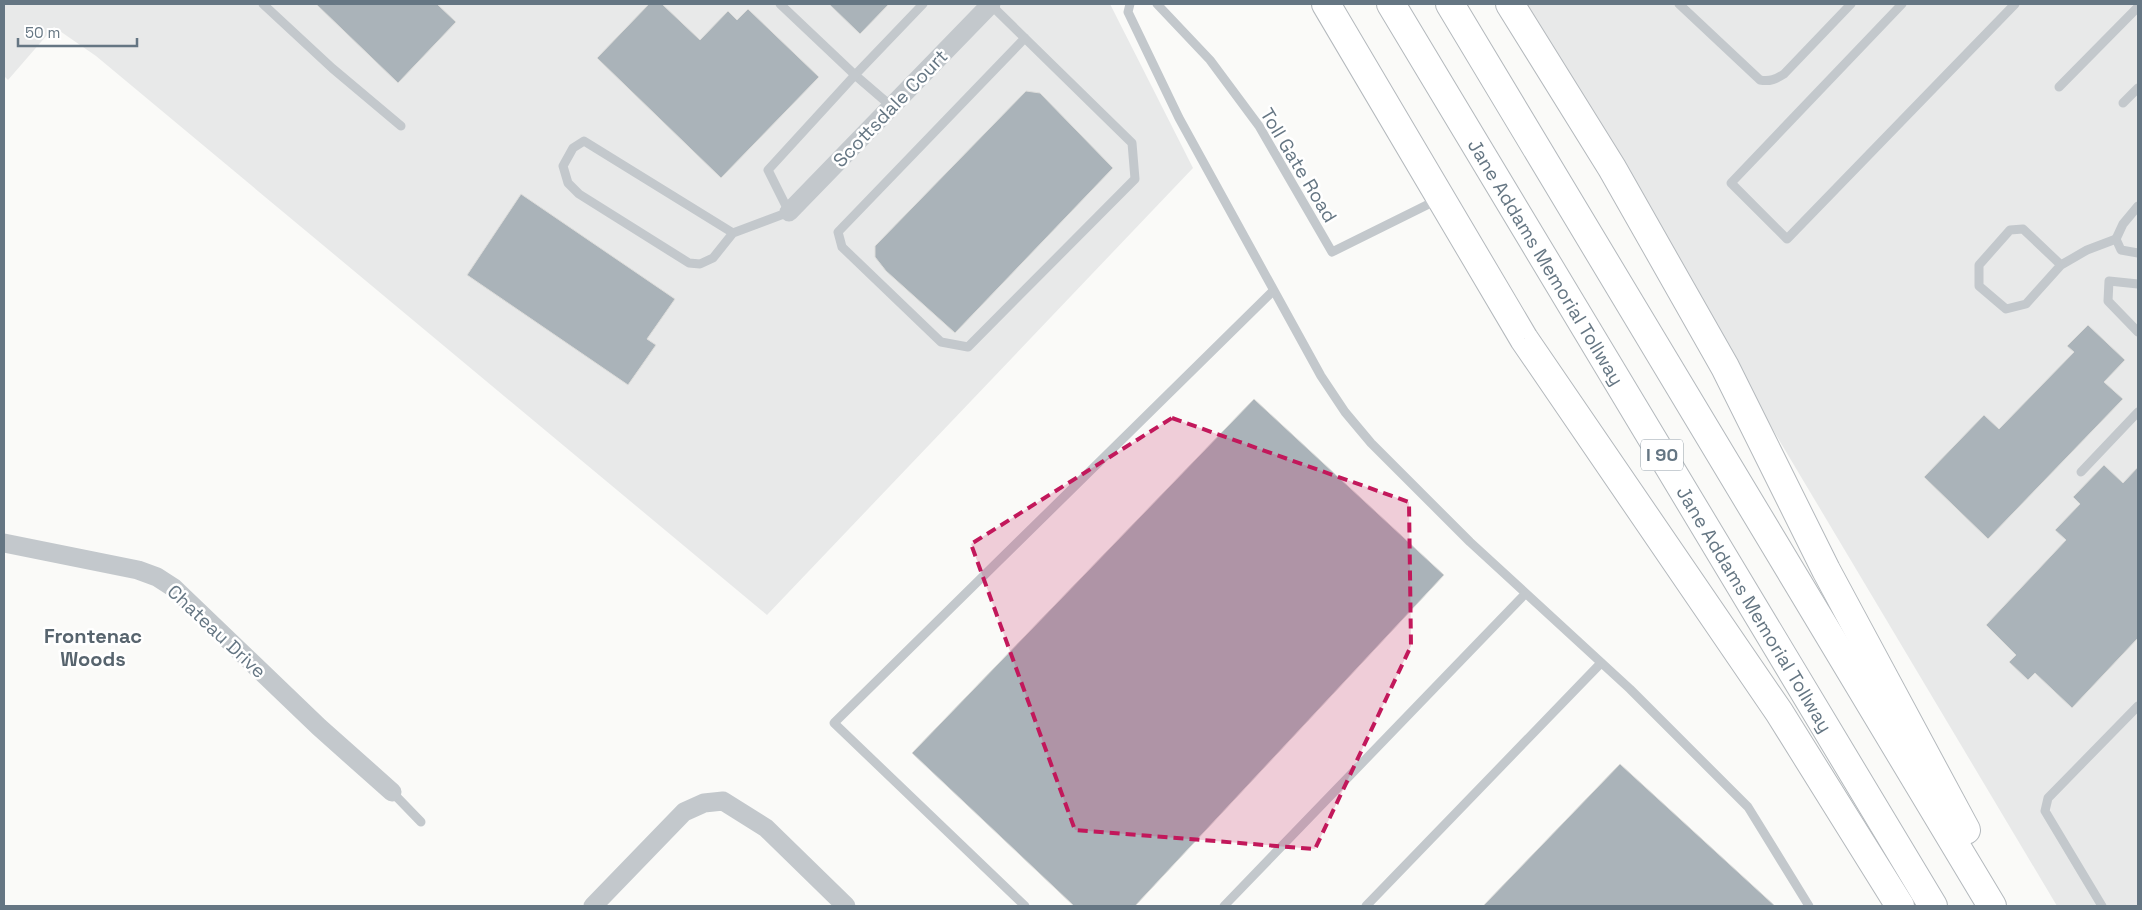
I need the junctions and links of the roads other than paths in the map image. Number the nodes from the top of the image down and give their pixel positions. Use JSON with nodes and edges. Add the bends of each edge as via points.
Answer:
{"nodes":[{"id":1,"x":263,"y":4,"type":"edge"},
{"id":2,"x":780,"y":4,"type":"edge"},
{"id":3,"x":923,"y":4,"type":"edge"},
{"id":4,"x":990,"y":4,"type":"edge"},
{"id":5,"x":1130,"y":4,"type":"edge"},
{"id":6,"x":1156,"y":4,"type":"edge"},
{"id":7,"x":1326,"y":4,"type":"edge"},
{"id":8,"x":1391,"y":4,"type":"edge"},
{"id":9,"x":1450,"y":4,"type":"edge"},
{"id":10,"x":1510,"y":4,"type":"edge"},
{"id":11,"x":1679,"y":4,"type":"edge"},
{"id":12,"x":1851,"y":4,"type":"edge"},
{"id":13,"x":1902,"y":4,"type":"edge"},
{"id":14,"x":2015,"y":4,"type":"edge"},
{"id":15,"x":2138,"y":7,"type":"edge"},
{"id":16,"x":1025,"y":38,"type":"junction"},
{"id":17,"x":855,"y":75,"type":"junction"},
{"id":18,"x":2059,"y":87,"type":"dead end"},
{"id":19,"x":2138,"y":88,"type":"edge"},
{"id":20,"x":2123,"y":103,"type":"dead end"},
{"id":21,"x":891,"y":106,"type":"junction"},
{"id":22,"x":401,"y":126,"type":"dead end"},
{"id":23,"x":1441,"y":198,"type":"junction"},
{"id":24,"x":2138,"y":206,"type":"edge"},
{"id":25,"x":789,"y":212,"type":"junction"},
{"id":26,"x":733,"y":233,"type":"junction"},
{"id":27,"x":2116,"y":239,"type":"junction"},
{"id":28,"x":2138,"y":253,"type":"edge"},
{"id":29,"x":2061,"y":265,"type":"junction"},
{"id":30,"x":2138,"y":284,"type":"edge"},
{"id":31,"x":1273,"y":291,"type":"junction"},
{"id":32,"x":2138,"y":332,"type":"edge"},
{"id":33,"x":2138,"y":412,"type":"edge"},
{"id":34,"x":2081,"y":472,"type":"dead end"},
{"id":35,"x":4,"y":543,"type":"edge"},
{"id":36,"x":1526,"y":594,"type":"junction"},
{"id":37,"x":1601,"y":663,"type":"junction"},
{"id":38,"x":2138,"y":706,"type":"edge"},
{"id":39,"x":392,"y":792,"type":"joint"},
{"id":40,"x":421,"y":822,"type":"dead end"},
{"id":41,"x":1806,"y":905,"type":"edge"},
{"id":42,"x":593,"y":906,"type":"edge"},
{"id":43,"x":846,"y":906,"type":"edge"},
{"id":44,"x":1025,"y":906,"type":"edge"},
{"id":45,"x":1224,"y":906,"type":"edge"},
{"id":46,"x":1366,"y":906,"type":"edge"},
{"id":47,"x":1900,"y":906,"type":"edge"},
{"id":48,"x":1933,"y":906,"type":"edge"},
{"id":49,"x":1992,"y":906,"type":"edge"},
{"id":50,"x":2007,"y":906,"type":"edge"},
{"id":51,"x":2102,"y":906,"type":"edge"}],
"edges":[{"from":1,"to":22,"type":"lane"},
{"from":2,"to":17,"type":"lane"},
{"from":3,"to":17,"type":"lane"},
{"from":4,"to":16,"type":"lane"},
{"from":4,"to":21,"type":"street","name":"Scottsdale Court"},
{"from":5,"to":31,"type":"lane","via":[[1128,12],[1179,118]]},
{"from":6,"to":23,"type":"lane","name":"Toll Gate Road","via":[[1210,60],[1259,126],[1332,252]]},
{"from":7,"to":23,"type":"highway"},
{"from":8,"to":48,"type":"highway","name":"Jane Addams Memorial Tollway","number":"I 90"},
{"from":9,"to":49,"type":"highway","number":"I 90"},
{"from":10,"to":50,"type":"highway","via":[[1612,168],[1724,367],[1826,570]]},
{"from":11,"to":12,"type":"lane","via":[[1760,80],[1766,81],[1784,74]]},
{"from":13,"to":14,"type":"lane","via":[[1731,183],[1787,240]]},
{"from":15,"to":18,"type":"lane"},
{"from":16,"to":16,"type":"lane","via":[[1132,143],[1135,178],[968,347],[941,342],[842,247],[838,232]]},
{"from":17,"to":21,"type":"lane"},
{"from":17,"to":25,"type":"lane","via":[[768,170]]},
{"from":19,"to":20,"type":"lane"},
{"from":21,"to":25,"type":"street","name":"Scottsdale Court"},
{"from":23,"to":47,"type":"highway","via":[[1524,339],[1779,712]]},
{"from":24,"to":27,"type":"lane","via":[[2122,224]]},
{"from":25,"to":26,"type":"lane"},
{"from":26,"to":26,"type":"lane","via":[[713,258],[700,264],[689,263],[579,194],[568,183],[563,166],[573,148],[584,141]]},
{"from":27,"to":28,"type":"lane","via":[[2121,250]]},
{"from":27,"to":29,"type":"lane"},
{"from":29,"to":29,"type":"lane","via":[[2026,304],[2020,306],[2006,309],[1979,286],[1979,265],[2010,230],[2023,228]]},
{"from":30,"to":32,"type":"lane","via":[[2109,280],[2108,301]]},
{"from":31,"to":36,"type":"lane","via":[[1320,376],[1345,412],[1371,443]]},
{"from":31,"to":44,"type":"lane","via":[[834,724]]},
{"from":33,"to":34,"type":"lane"},
{"from":35,"to":39,"type":"street","name":"Chateau Drive","via":[[138,570],[157,577],[174,588]]},
{"from":36,"to":37,"type":"lane"},
{"from":36,"to":45,"type":"lane"},
{"from":37,"to":41,"type":"lane","via":[[1748,807]]},
{"from":37,"to":46,"type":"lane"},
{"from":38,"to":51,"type":"lane","via":[[2048,798],[2046,805],[2045,811]]},
{"from":39,"to":40,"type":"lane"},
{"from":42,"to":43,"type":"street","via":[[684,812],[704,803],[723,802],[766,828]]}]}
